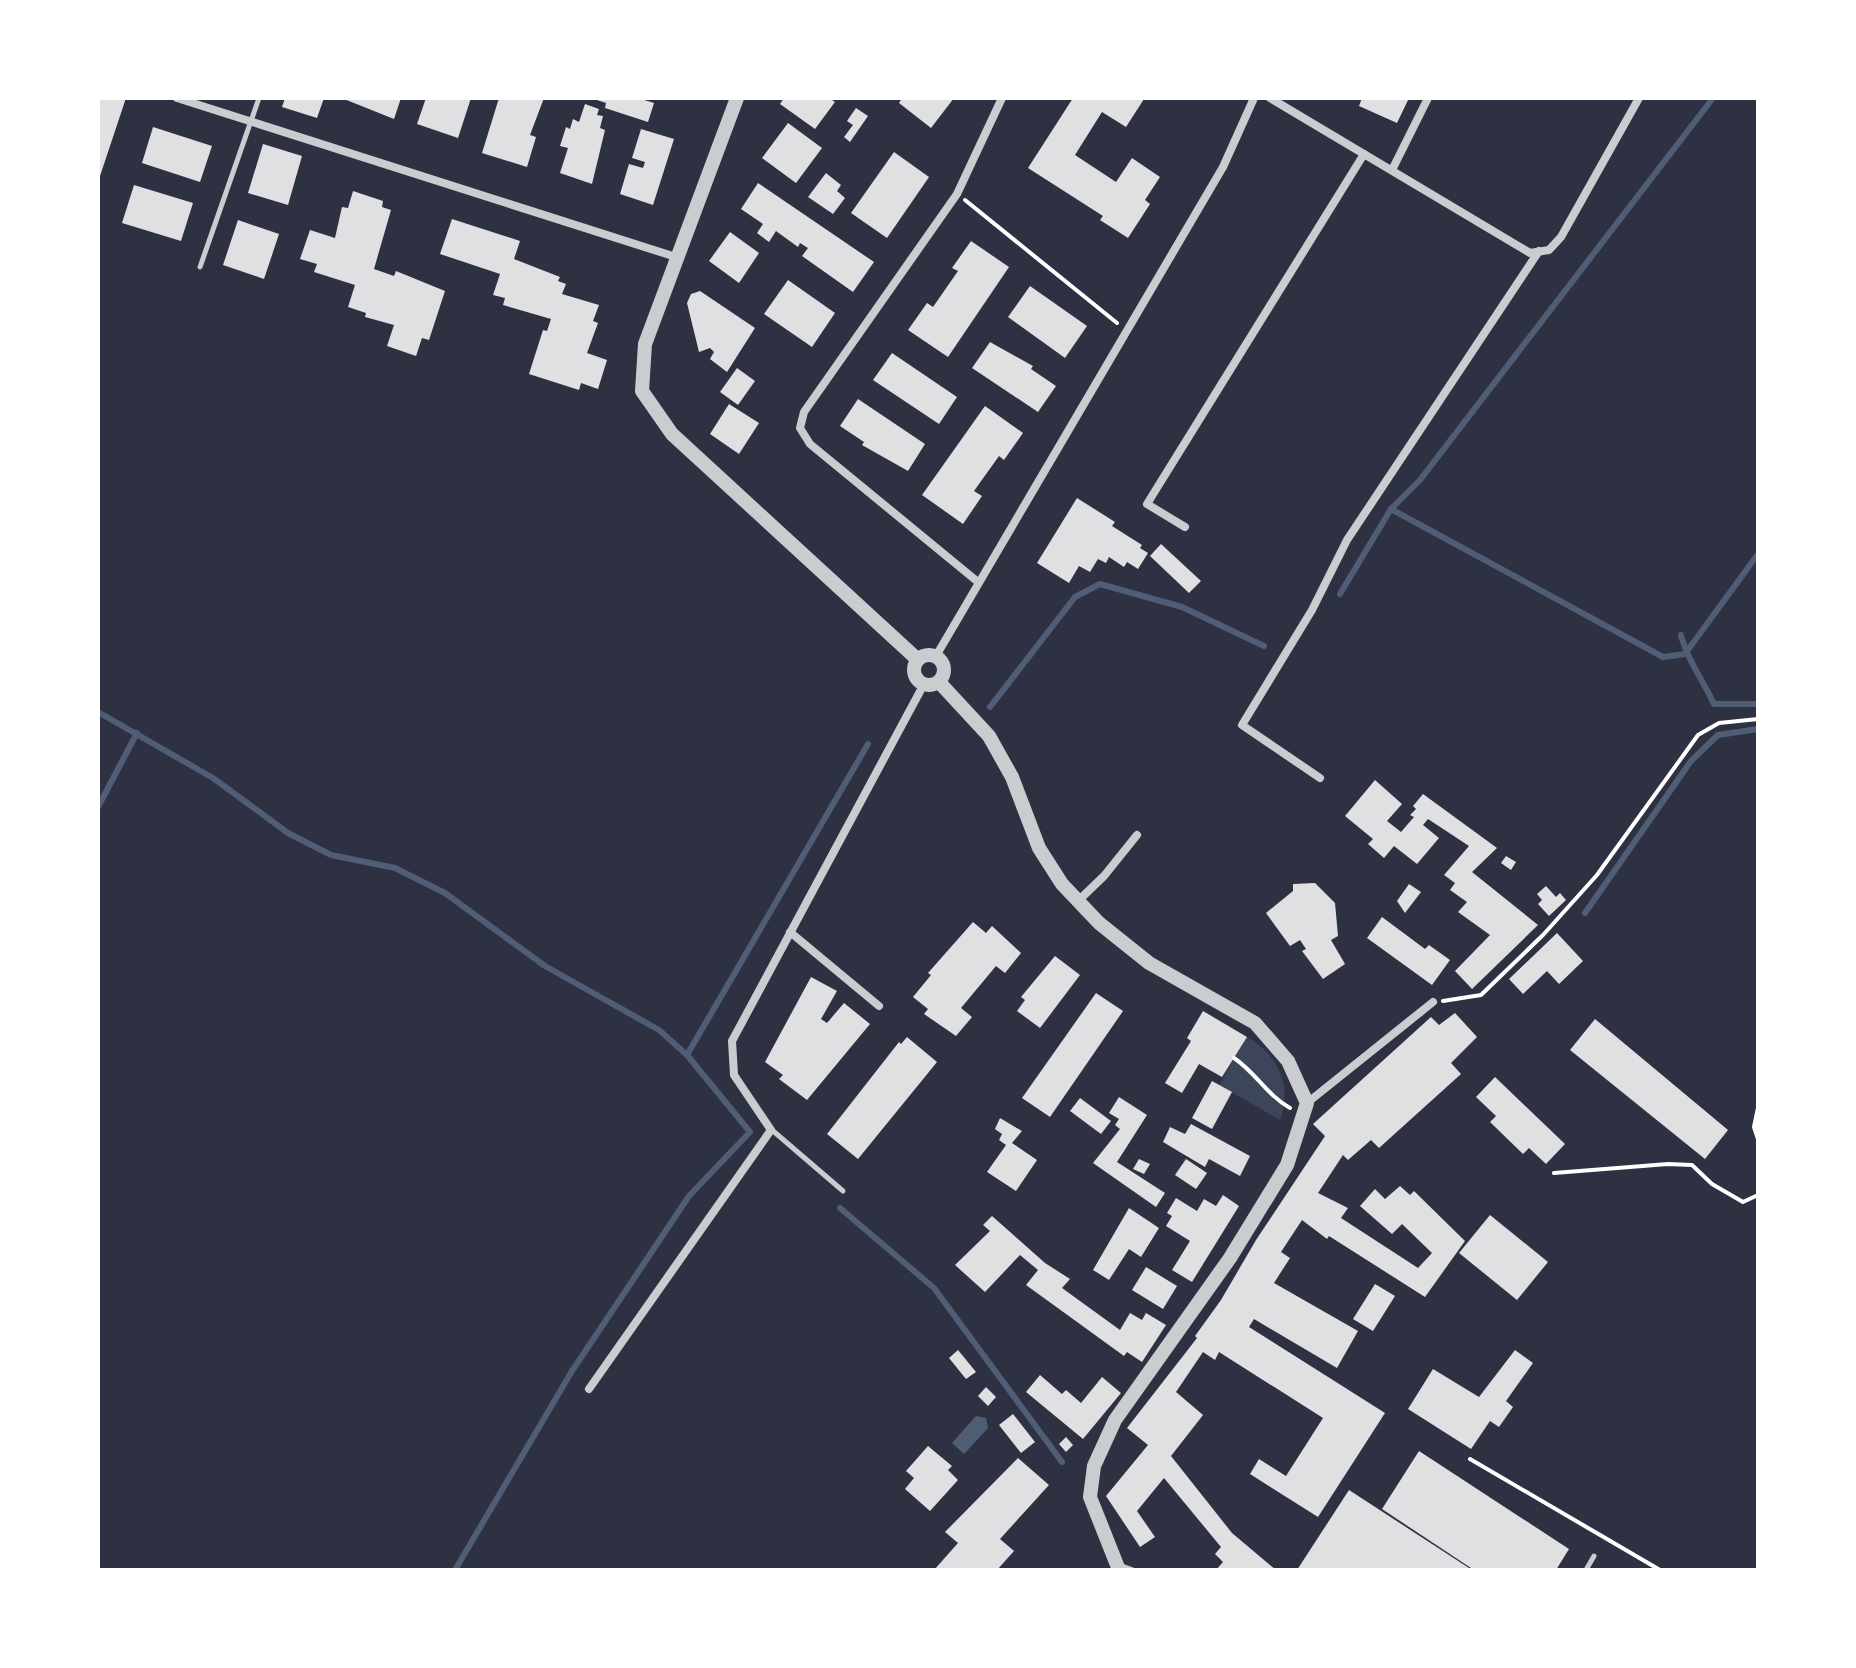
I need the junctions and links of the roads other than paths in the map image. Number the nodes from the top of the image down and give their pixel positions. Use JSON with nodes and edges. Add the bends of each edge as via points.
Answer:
{"nodes":[{"id":1,"x":177,"y":98,"type":"edge"},
{"id":2,"x":259,"y":98,"type":"edge"},
{"id":3,"x":737,"y":98,"type":"edge"},
{"id":4,"x":1002,"y":98,"type":"edge"},
{"id":5,"x":1254,"y":98,"type":"edge"},
{"id":6,"x":1270,"y":98,"type":"edge"},
{"id":7,"x":1428,"y":98,"type":"edge"},
{"id":8,"x":1639,"y":98,"type":"edge"},
{"id":9,"x":252,"y":122,"type":"junction"},
{"id":10,"x":1364,"y":154,"type":"junction"},
{"id":11,"x":1392,"y":170,"type":"junction"},
{"id":12,"x":1539,"y":251,"type":"junction"},
{"id":13,"x":676,"y":257,"type":"junction"},
{"id":14,"x":200,"y":267,"type":"dead end"},
{"id":15,"x":1185,"y":527,"type":"dead end"},
{"id":16,"x":978,"y":582,"type":"junction"},
{"id":17,"x":936,"y":656,"type":"junction"},
{"id":18,"x":917,"y":659,"type":"junction"},
{"id":19,"x":931,"y":683,"type":"junction"},
{"id":20,"x":1320,"y":778,"type":"dead end"},
{"id":21,"x":1137,"y":835,"type":"dead end"},
{"id":22,"x":1078,"y":901,"type":"junction"},
{"id":23,"x":790,"y":932,"type":"junction"},
{"id":24,"x":1433,"y":1002,"type":"road end"},
{"id":25,"x":879,"y":1006,"type":"dead end"},
{"id":26,"x":1305,"y":1109,"type":"junction"},
{"id":27,"x":771,"y":1130,"type":"junction"},
{"id":28,"x":843,"y":1191,"type":"dead end"},
{"id":29,"x":589,"y":1389,"type":"dead end"},
{"id":30,"x":1594,"y":1556,"type":"dead end"},
{"id":31,"x":1118,"y":1567,"type":"edge"},
{"id":32,"x":1133,"y":1570,"type":"edge"},
{"id":33,"x":1586,"y":1570,"type":"edge"}],
"edges":[{"from":1,"to":9,"type":"street"},
{"from":2,"to":9,"type":"lane"},
{"from":3,"to":13,"type":"street"},
{"from":4,"to":16,"type":"street","via":[[957,194],[804,412],[800,428],[810,444]]},
{"from":5,"to":16,"type":"street","via":[[1223,167]]},
{"from":6,"to":10,"type":"street"},
{"from":7,"to":11,"type":"street"},
{"from":8,"to":12,"type":"street","via":[[1561,237],[1549,250]]},
{"from":9,"to":13,"type":"street"},
{"from":9,"to":14,"type":"lane"},
{"from":10,"to":11,"type":"street"},
{"from":10,"to":15,"type":"street","via":[[1147,504]]},
{"from":11,"to":12,"type":"street","via":[[1530,253]]},
{"from":12,"to":20,"type":"street","via":[[1347,540],[1312,610],[1242,725]]},
{"from":13,"to":18,"type":"street","via":[[645,344],[642,391],[672,434]]},
{"from":16,"to":17,"type":"street"},
{"from":17,"to":18,"type":"street"},
{"from":17,"to":19,"type":"street","via":[[944,668]]},
{"from":18,"to":19,"type":"street","via":[[913,673]]},
{"from":19,"to":22,"type":"street","via":[[989,736],[1012,777],[1039,848]]},
{"from":19,"to":23,"type":"street"},
{"from":21,"to":22,"type":"street"},
{"from":22,"to":26,"type":"street","via":[[1149,963],[1255,1023],[1288,1061]]},
{"from":23,"to":25,"type":"street"},
{"from":23,"to":27,"type":"street","via":[[732,1041],[734,1075]]},
{"from":24,"to":26,"type":"street"},
{"from":26,"to":31,"type":"street","via":[[1287,1165],[1230,1258],[1115,1420],[1094,1466],[1090,1497]]},
{"from":27,"to":28,"type":"lane"},
{"from":27,"to":29,"type":"street"},
{"from":30,"to":33,"type":"lane"},
{"from":31,"to":32,"type":"lane"}]}
